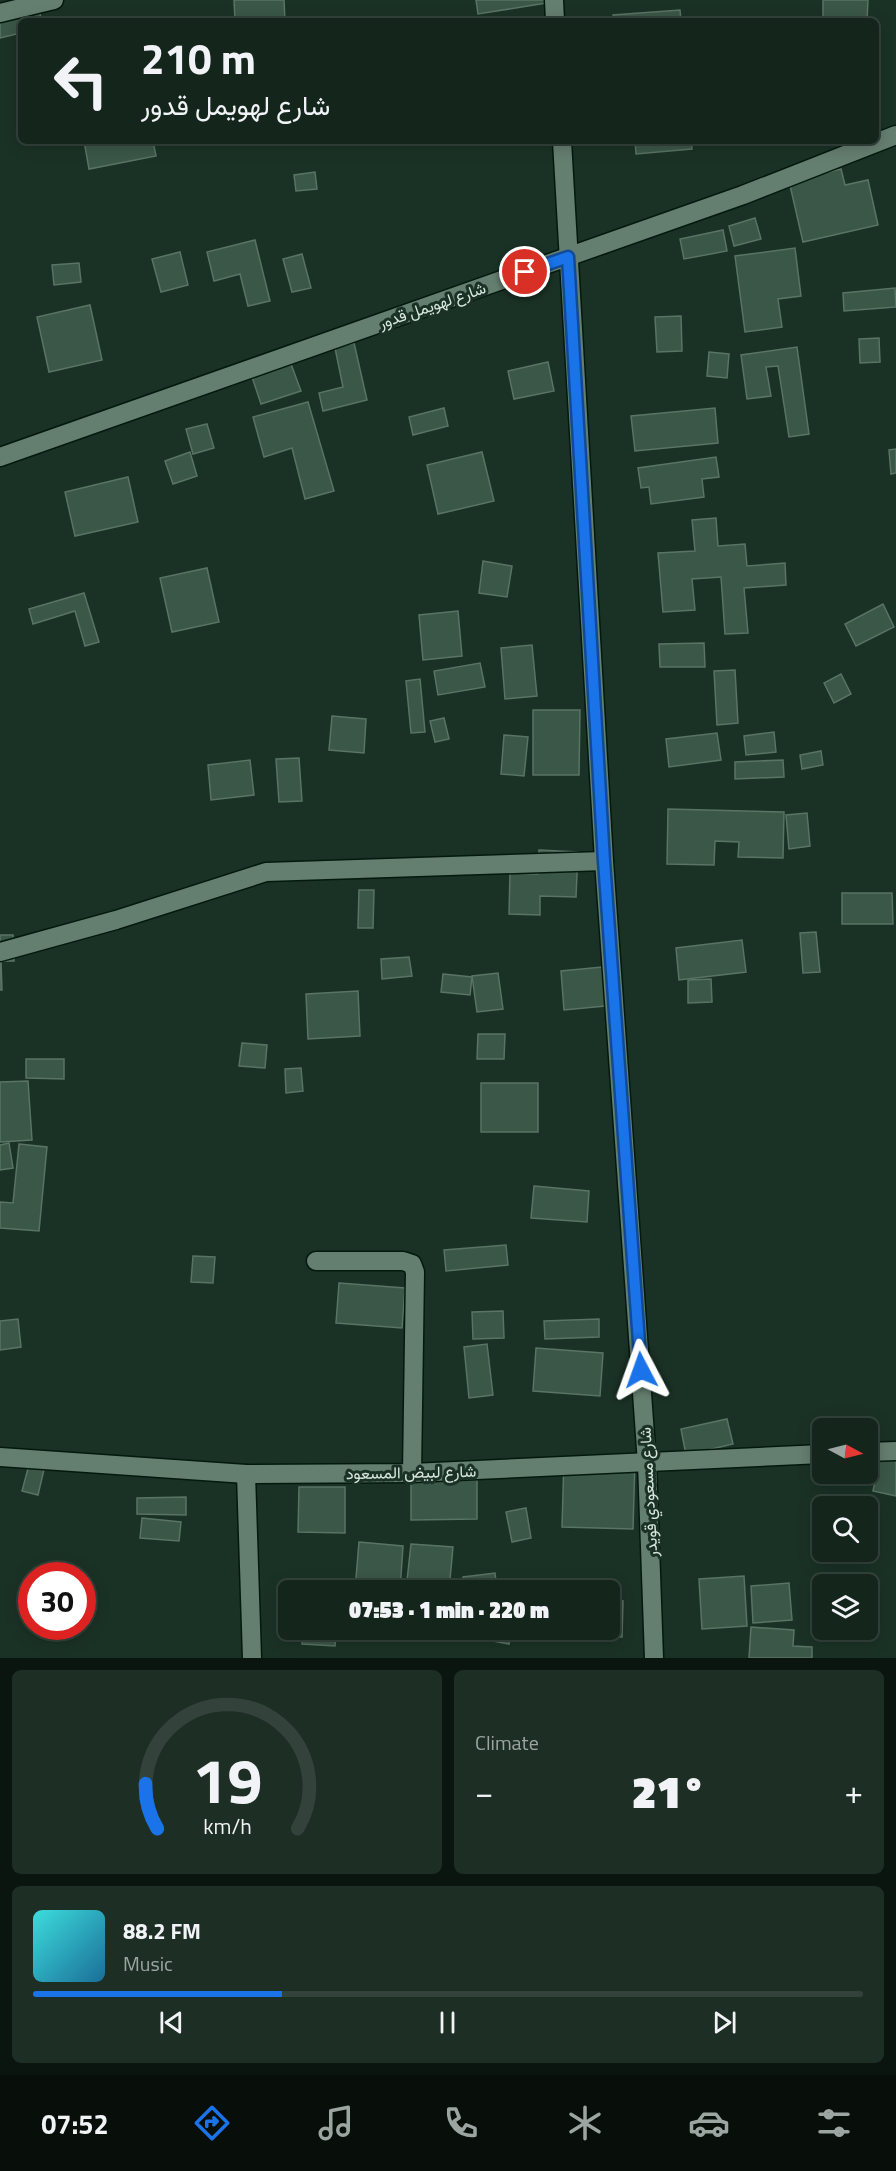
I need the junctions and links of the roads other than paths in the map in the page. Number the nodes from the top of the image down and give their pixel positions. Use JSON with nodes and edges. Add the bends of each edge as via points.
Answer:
{"nodes":[{"id":1,"x":54,"y":0,"type":"edge"},
{"id":2,"x":554,"y":0,"type":"edge"},
{"id":3,"x":0,"y":13,"type":"edge"},
{"id":4,"x":555,"y":18,"type":"edge"},
{"id":5,"x":896,"y":135,"type":"edge"},
{"id":6,"x":879,"y":142,"type":"edge"},
{"id":7,"x":562,"y":144,"type":"edge"},
{"id":8,"x":873,"y":144,"type":"edge"},
{"id":9,"x":568,"y":257,"type":"junction"},
{"id":10,"x":0,"y":457,"type":"edge"},
{"id":11,"x":604,"y":861,"type":"junction"},
{"id":12,"x":0,"y":952,"type":"edge"},
{"id":13,"x":316,"y":1261,"type":"dead end"},
{"id":14,"x":896,"y":1451,"type":"edge"},
{"id":15,"x":878,"y":1452,"type":"edge"},
{"id":16,"x":812,"y":1454,"type":"edge"},
{"id":17,"x":0,"y":1457,"type":"edge"},
{"id":18,"x":647,"y":1462,"type":"junction"},
{"id":19,"x":412,"y":1473,"type":"junction"},
{"id":20,"x":246,"y":1474,"type":"junction"},
{"id":21,"x":252,"y":1658,"type":"edge"},
{"id":22,"x":654,"y":1658,"type":"edge"}],
"edges":[{"from":1,"to":3,"type":"street"},
{"from":2,"to":4,"type":"street"},
{"from":5,"to":6,"type":"street","name":"شارع لهويمل قدور"},
{"from":7,"to":9,"type":"street","name":"شارع مسعودي قويدر"},
{"from":8,"to":9,"type":"street","name":"شارع لهويمل قدور"},
{"from":9,"to":10,"type":"street","name":"شارع لهويمل قدور"},
{"from":9,"to":11,"type":"street","name":"شارع مسعودي قويدر"},
{"from":11,"to":12,"type":"street","via":[[266,872]]},
{"from":11,"to":18,"type":"street","name":"شارع مسعودي قويدر"},
{"from":13,"to":19,"type":"street","via":[[412,1264]]},
{"from":14,"to":15,"type":"street"},
{"from":16,"to":18,"type":"street","name":"شارع لبيض المسعود"},
{"from":17,"to":20,"type":"street","name":"شارع لبيض المسعود"},
{"from":18,"to":19,"type":"street","name":"شارع لبيض المسعود"},
{"from":18,"to":22,"type":"street","name":"شارع مسعودي قويدر"},
{"from":19,"to":20,"type":"street","name":"شارع لبيض المسعود"},
{"from":20,"to":21,"type":"street"}]}
